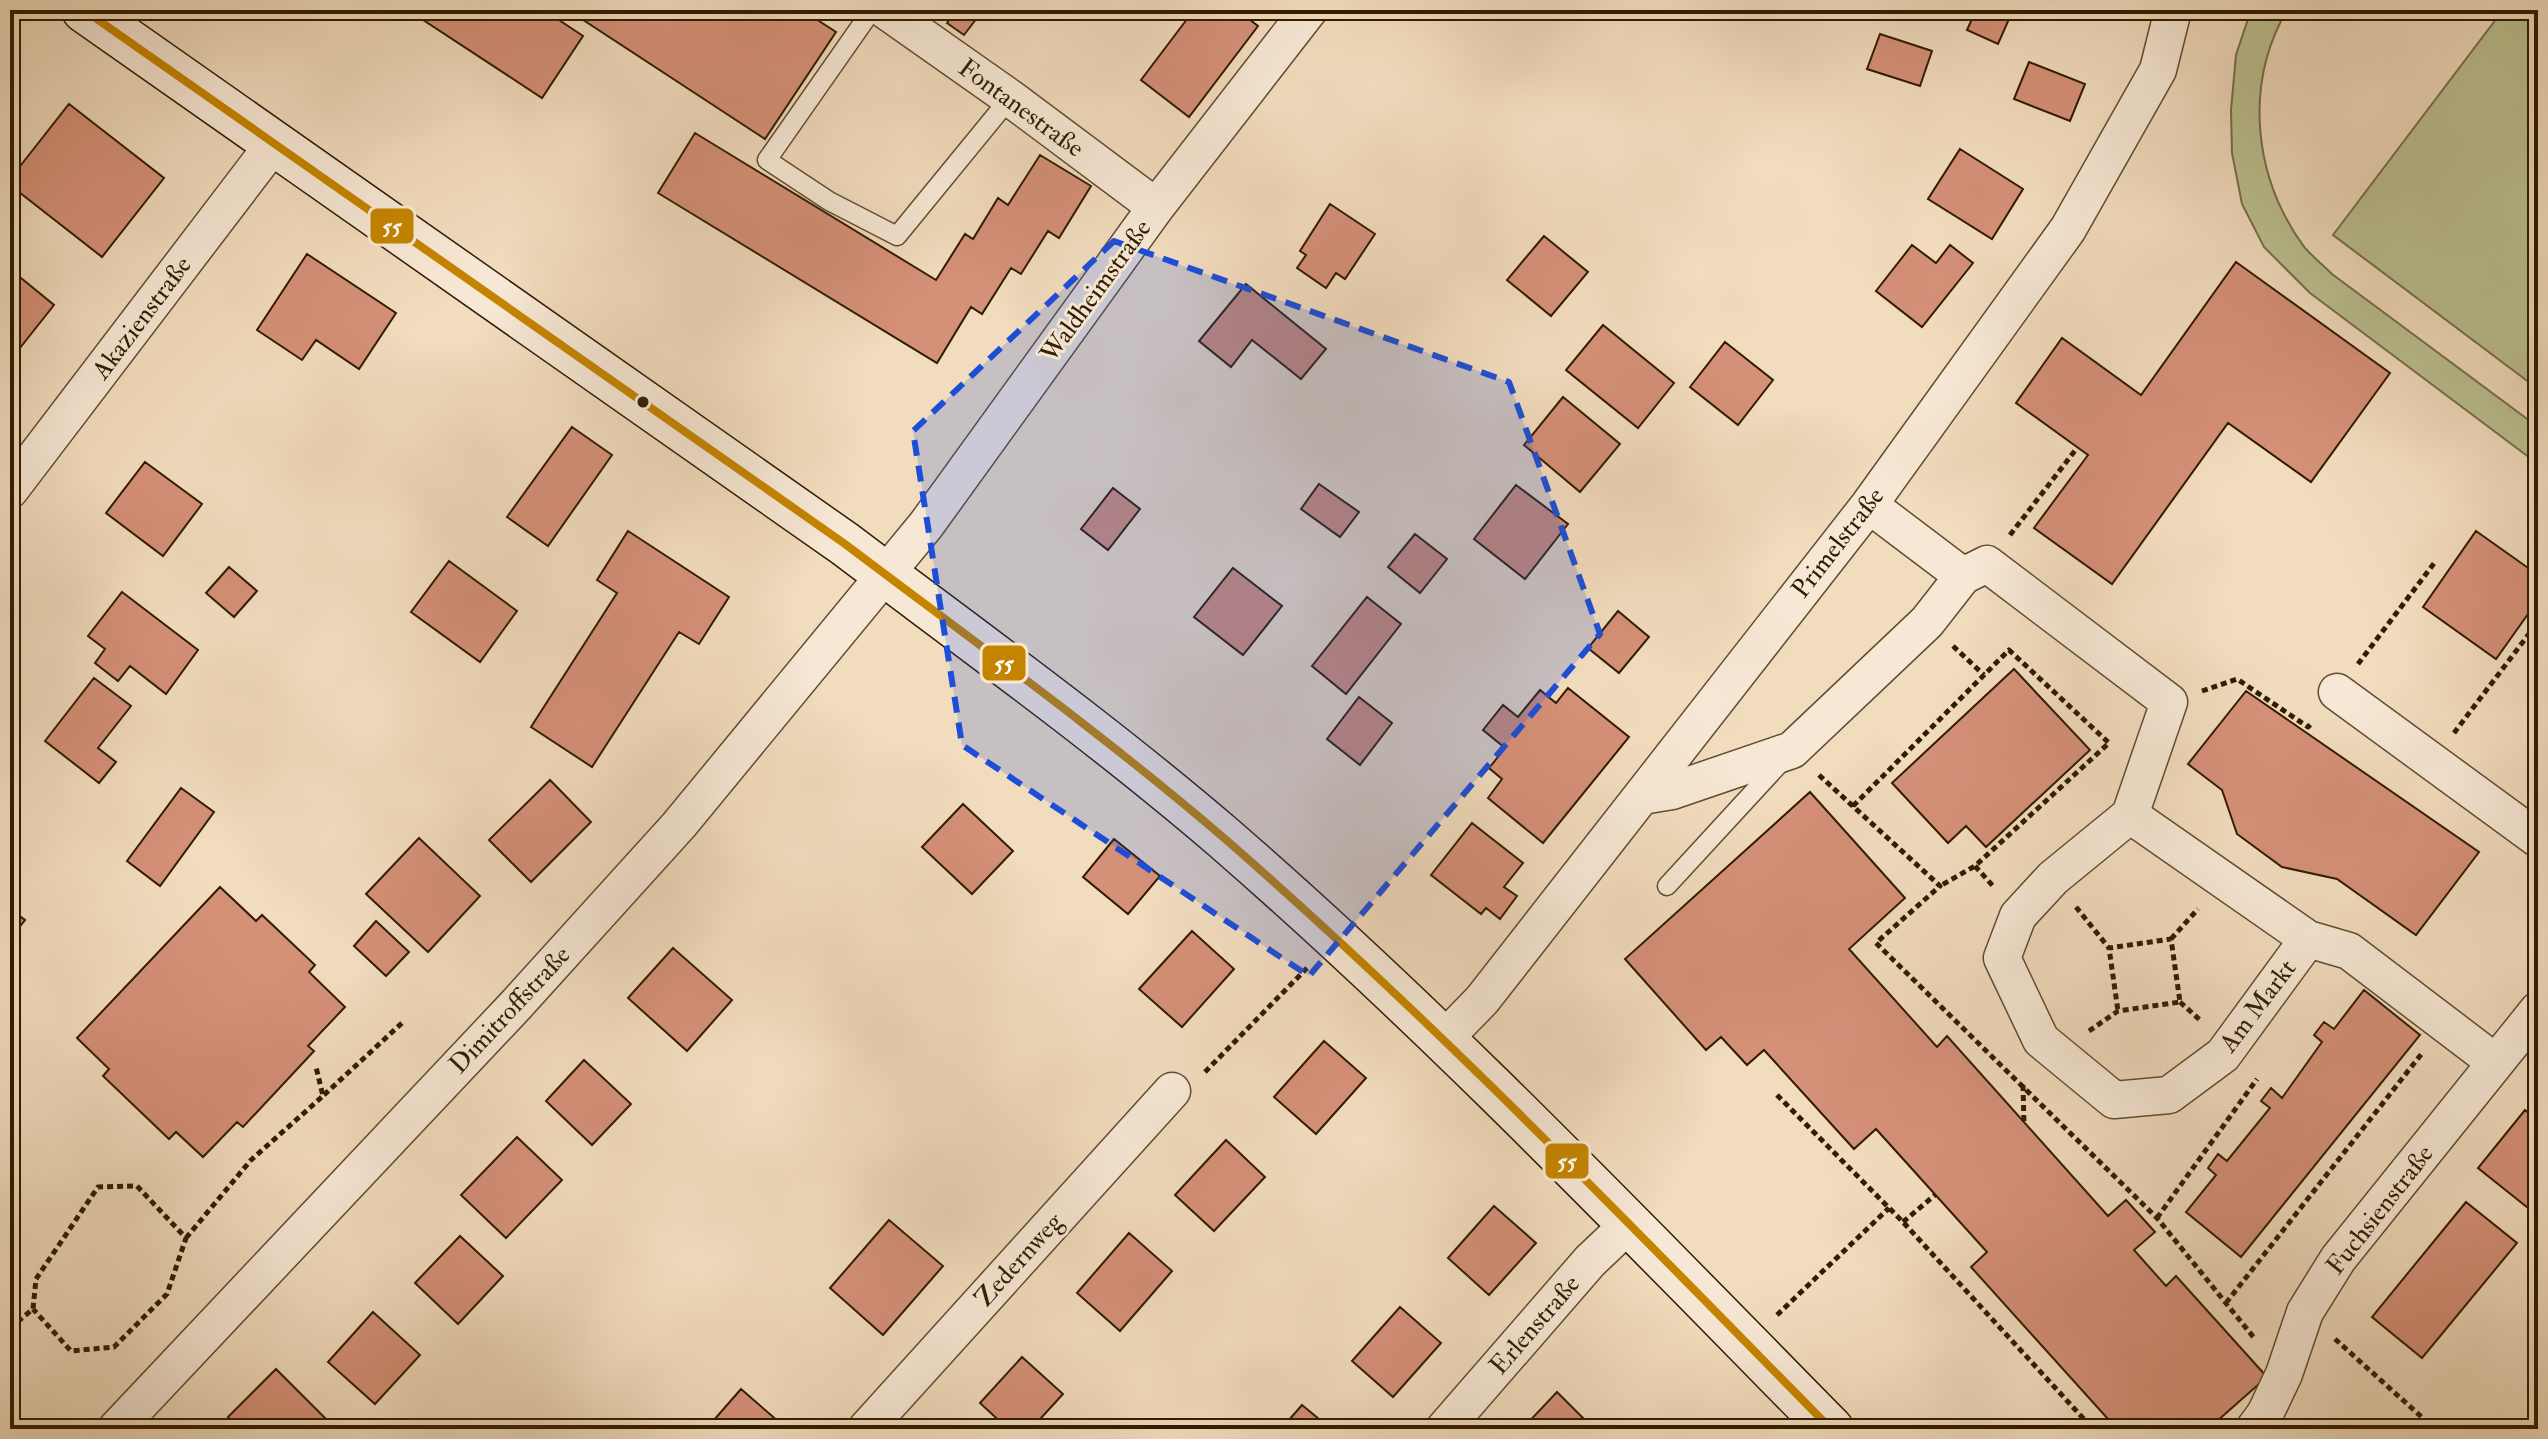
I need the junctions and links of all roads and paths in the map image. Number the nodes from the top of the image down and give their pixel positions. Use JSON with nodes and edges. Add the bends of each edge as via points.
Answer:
{"nodes":[{"id":1,"x":84,"y":10,"type":"edge"},
{"id":2,"x":872,"y":10,"type":"edge"},
{"id":3,"x":885,"y":10,"type":"edge"},
{"id":4,"x":1309,"y":10,"type":"edge"},
{"id":5,"x":2173,"y":10,"type":"edge"},
{"id":6,"x":1010,"y":98,"type":"junction"},
{"id":7,"x":273,"y":145,"type":"junction"},
{"id":8,"x":1156,"y":207,"type":"junction"},
{"id":9,"x":2077,"y":448,"type":"dead end"},
{"id":10,"x":10,"y":490,"type":"edge"},
{"id":11,"x":1869,"y":505,"type":"junction"},
{"id":12,"x":2435,"y":562,"type":"dead end"},
{"id":13,"x":1975,"y":570,"type":"junction"},
{"id":14,"x":886,"y":575,"type":"junction"},
{"id":15,"x":2538,"y":622,"type":"edge"},
{"id":16,"x":2337,"y":692,"type":"junction"},
{"id":17,"x":2169,"y":702,"type":"junction"},
{"id":18,"x":1792,"y":750,"type":"junction"},
{"id":19,"x":2432,"y":763,"type":"junction"},
{"id":20,"x":1642,"y":796,"type":"junction"},
{"id":21,"x":1853,"y":806,"type":"dead end"},
{"id":22,"x":2130,"y":815,"type":"junction"},
{"id":23,"x":2538,"y":839,"type":"edge"},
{"id":24,"x":2053,"y":878,"type":"junction"},
{"id":25,"x":1667,"y":886,"type":"dead end"},
{"id":26,"x":1940,"y":886,"type":"dead end"},
{"id":27,"x":2308,"y":939,"type":"junction"},
{"id":28,"x":2109,"y":948,"type":"junction"},
{"id":29,"x":1302,"y":973,"type":"dead end"},
{"id":30,"x":2538,"y":1010,"type":"edge"},
{"id":31,"x":402,"y":1023,"type":"dead end"},
{"id":32,"x":2445,"y":1024,"type":"junction"},
{"id":33,"x":1444,"y":1039,"type":"junction"},
{"id":34,"x":2495,"y":1062,"type":"junction"},
{"id":35,"x":316,"y":1067,"type":"dead end"},
{"id":36,"x":2263,"y":1070,"type":"dead end"},
{"id":37,"x":1172,"y":1091,"type":"joint"},
{"id":38,"x":1777,"y":1095,"type":"dead end"},
{"id":39,"x":323,"y":1096,"type":"junction"},
{"id":40,"x":1935,"y":1195,"type":"dead end"},
{"id":41,"x":1889,"y":1208,"type":"junction"},
{"id":42,"x":2157,"y":1218,"type":"dead end"},
{"id":43,"x":1903,"y":1222,"type":"junction"},
{"id":44,"x":1629,"y":1224,"type":"junction"},
{"id":45,"x":186,"y":1238,"type":"junction"},
{"id":46,"x":2226,"y":1303,"type":"dead end"},
{"id":47,"x":33,"y":1309,"type":"junction"},
{"id":48,"x":2305,"y":1312,"type":"junction"},
{"id":49,"x":10,"y":1328,"type":"edge"},
{"id":50,"x":1746,"y":1343,"type":"junction"},
{"id":51,"x":116,"y":1429,"type":"edge"},
{"id":52,"x":866,"y":1429,"type":"edge"},
{"id":53,"x":1444,"y":1429,"type":"edge"},
{"id":54,"x":1831,"y":1429,"type":"edge"},
{"id":55,"x":2093,"y":1429,"type":"edge"},
{"id":56,"x":2254,"y":1429,"type":"edge"},
{"id":57,"x":2435,"y":1429,"type":"edge"}],
"edges":[{"from":1,"to":7,"type":"main road"},
{"from":2,"to":6,"type":"lane","via":[[767,160],[829,201],[897,236]]},
{"from":3,"to":6,"type":"street","name":"Fontanestraße"},
{"from":4,"to":8,"type":"street","name":"Waldheimstraße"},
{"from":5,"to":11,"type":"street","name":"Primelstraße","via":[[2158,70],[2068,229]]},
{"from":6,"to":8,"type":"street","name":"Fontanestraße"},
{"from":7,"to":10,"type":"street","name":"Akazienstraße"},
{"from":7,"to":14,"type":"main road"},
{"from":8,"to":14,"type":"street","name":"Waldheimstraße"},
{"from":9,"to":13,"type":"path"},
{"from":11,"to":13,"type":"street"},
{"from":11,"to":20,"type":"street","name":"Primelstraße"},
{"from":12,"to":16,"type":"path"},
{"from":13,"to":17,"type":"street"},
{"from":13,"to":18,"type":"street"},
{"from":14,"to":33,"type":"main road","via":[[1223,838]]},
{"from":14,"to":51,"type":"street","name":"Dimitroffstraße","via":[[679,825]]},
{"from":15,"to":19,"type":"path"},
{"from":16,"to":17,"type":"path","via":[[2308,727],[2237,679]]},
{"from":16,"to":19,"type":"street"},
{"from":17,"to":22,"type":"street"},
{"from":18,"to":20,"type":"street","via":[[1672,791]]},
{"from":18,"to":25,"type":"lane"},
{"from":19,"to":23,"type":"street"},
{"from":20,"to":33,"type":"street","name":"Primelstraße","via":[[1482,1000]]},
{"from":21,"to":26,"type":"path","via":[[2009,650],[2109,743],[1975,866]]},
{"from":22,"to":24,"type":"street","name":"Am Markt"},
{"from":22,"to":27,"type":"street","name":"Am Markt"},
{"from":24,"to":27,"type":"street","name":"Am Markt","via":[[2018,916],[2002,958],[2041,1040],[2114,1100],[2169,1095],[2223,1055]]},
{"from":24,"to":28,"type":"path"},
{"from":27,"to":32,"type":"street","name":"Am Markt","via":[[2349,951]]},
{"from":28,"to":28,"type":"path","via":[[2118,1011],[2180,1002],[2171,939]]},
{"from":29,"to":37,"type":"path","via":[[1198,1080]]},
{"from":30,"to":34,"type":"street","name":"Fuchsienstraße"},
{"from":31,"to":39,"type":"path"},
{"from":32,"to":34,"type":"street","name":"Am Markt"},
{"from":32,"to":46,"type":"path"},
{"from":33,"to":44,"type":"main road"},
{"from":34,"to":48,"type":"street","name":"Fuchsienstraße","via":[[2338,1259]]},
{"from":35,"to":39,"type":"path"},
{"from":36,"to":42,"type":"path"},
{"from":37,"to":52,"type":"street","name":"Zedernweg"},
{"from":38,"to":41,"type":"path"},
{"from":39,"to":45,"type":"path","via":[[251,1160]]},
{"from":40,"to":43,"type":"path"},
{"from":41,"to":43,"type":"path"},
{"from":41,"to":50,"type":"path"},
{"from":43,"to":55,"type":"path"},
{"from":44,"to":50,"type":"main road"},
{"from":44,"to":53,"type":"street","name":"Erlenstraße","via":[[1590,1261]]},
{"from":45,"to":47,"type":"path","via":[[167,1294],[114,1347],[71,1351]]},
{"from":45,"to":47,"type":"path","via":[[137,1186],[98,1187],[36,1279]]},
{"from":47,"to":49,"type":"path"},
{"from":48,"to":56,"type":"street","name":"Fuchsienstraße","via":[[2284,1374]]},
{"from":48,"to":57,"type":"path"},
{"from":50,"to":54,"type":"main road"}]}
